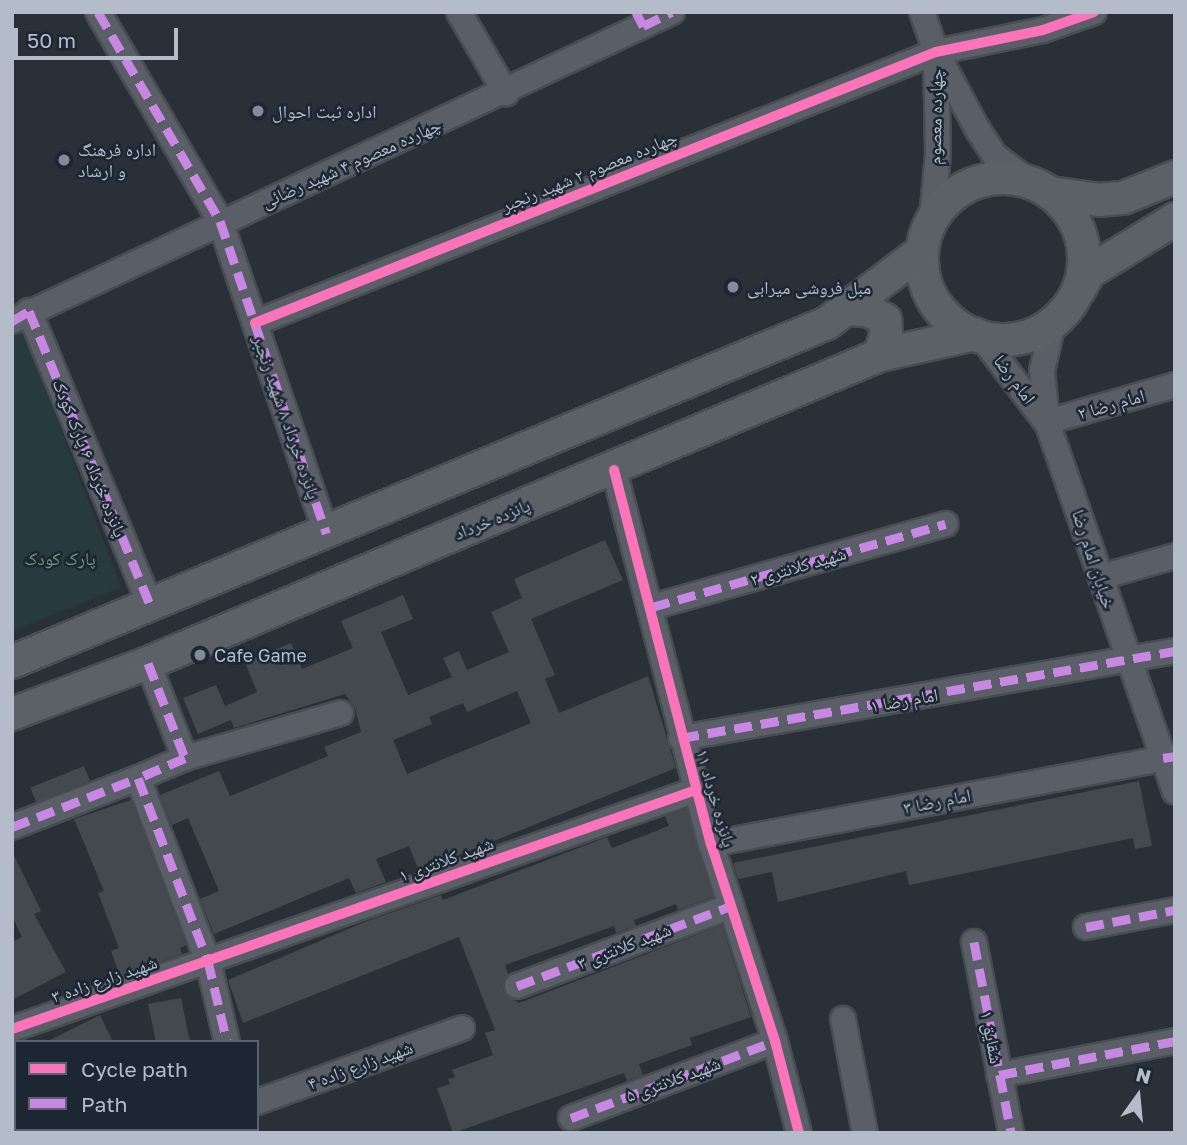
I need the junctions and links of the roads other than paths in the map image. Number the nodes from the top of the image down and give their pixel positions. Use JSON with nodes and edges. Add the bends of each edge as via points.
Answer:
{"nodes":[{"id":1,"x":98,"y":12,"type":"edge"},
{"id":2,"x":459,"y":12,"type":"edge"},
{"id":3,"x":672,"y":12,"type":"edge"},
{"id":4,"x":922,"y":12,"type":"edge"},
{"id":5,"x":1094,"y":12,"type":"edge"},
{"id":6,"x":639,"y":19,"type":"edge"},
{"id":7,"x":936,"y":52,"type":"junction"},
{"id":8,"x":506,"y":93,"type":"junction"},
{"id":9,"x":1175,"y":177,"type":"edge"},
{"id":10,"x":1040,"y":187,"type":"junction"},
{"id":11,"x":932,"y":218,"type":"junction"},
{"id":12,"x":1175,"y":219,"type":"edge"},
{"id":13,"x":220,"y":221,"type":"junction"},
{"id":14,"x":921,"y":252,"type":"junction"},
{"id":15,"x":1076,"y":294,"type":"junction"},
{"id":16,"x":846,"y":309,"type":"junction"},
{"id":17,"x":21,"y":316,"type":"edge"},
{"id":18,"x":255,"y":323,"type":"junction"},
{"id":19,"x":1053,"y":323,"type":"junction"},
{"id":20,"x":978,"y":336,"type":"junction"},
{"id":21,"x":880,"y":355,"type":"junction"},
{"id":22,"x":1175,"y":385,"type":"edge"},
{"id":23,"x":1047,"y":422,"type":"junction"},
{"id":24,"x":614,"y":470,"type":"junction"},
{"id":25,"x":945,"y":524,"type":"dead end"},
{"id":26,"x":326,"y":533,"type":"junction"},
{"id":27,"x":1175,"y":556,"type":"edge"},
{"id":28,"x":1101,"y":578,"type":"junction"},
{"id":29,"x":150,"y":605,"type":"junction"},
{"id":30,"x":652,"y":607,"type":"junction"},
{"id":31,"x":1175,"y":651,"type":"edge"},
{"id":32,"x":1126,"y":661,"type":"junction"},
{"id":33,"x":12,"y":662,"type":"edge"},
{"id":34,"x":148,"y":663,"type":"junction"},
{"id":35,"x":341,"y":713,"type":"dead end"},
{"id":36,"x":12,"y":714,"type":"edge"},
{"id":37,"x":681,"y":738,"type":"junction"},
{"id":38,"x":1169,"y":757,"type":"edge"},
{"id":39,"x":185,"y":758,"type":"junction"},
{"id":40,"x":138,"y":778,"type":"junction"},
{"id":41,"x":696,"y":790,"type":"junction"},
{"id":42,"x":1175,"y":791,"type":"edge"},
{"id":43,"x":12,"y":827,"type":"edge"},
{"id":44,"x":711,"y":844,"type":"junction"},
{"id":45,"x":731,"y":906,"type":"junction"},
{"id":46,"x":1175,"y":910,"type":"edge"},
{"id":47,"x":1086,"y":927,"type":"dead end"},
{"id":48,"x":974,"y":942,"type":"dead end"},
{"id":49,"x":208,"y":961,"type":"junction"},
{"id":50,"x":517,"y":986,"type":"dead end"},
{"id":51,"x":843,"y":1019,"type":"dead end"},
{"id":52,"x":462,"y":1028,"type":"dead end"},
{"id":53,"x":12,"y":1029,"type":"edge"},
{"id":54,"x":228,"y":1040,"type":"edge"},
{"id":55,"x":775,"y":1041,"type":"junction"},
{"id":56,"x":1175,"y":1041,"type":"edge"},
{"id":57,"x":999,"y":1075,"type":"junction"},
{"id":58,"x":259,"y":1101,"type":"edge"},
{"id":59,"x":571,"y":1118,"type":"dead end"},
{"id":60,"x":799,"y":1133,"type":"edge"},
{"id":61,"x":866,"y":1133,"type":"edge"},
{"id":62,"x":1011,"y":1133,"type":"edge"}],
"edges":[{"from":1,"to":13,"type":"street","name":"پانزده خرداد ۸ شهید رنجبر"},
{"from":2,"to":8,"type":"street"},
{"from":3,"to":6,"type":"street","name":"چهارده معصوم ۴ شهید رضائی"},
{"from":4,"to":7,"type":"street"},
{"from":5,"to":7,"type":"street","name":"چهارده معصوم ۲ شهید رنجبر","via":[[1043,30]]},
{"from":6,"to":8,"type":"street","name":"چهارده معصوم ۴ شهید رضائی"},
{"from":7,"to":10,"type":"street","name":"چهارده معصوم","via":[[994,155]]},
{"from":7,"to":11,"type":"street","name":"چهارده معصوم","via":[[938,153]]},
{"from":7,"to":18,"type":"street","name":"چهارده معصوم ۲ شهید رنجبر"},
{"from":8,"to":13,"type":"street","name":"چهارده معصوم ۴ شهید رضائی"},
{"from":9,"to":10,"type":"main road","via":[[1123,198],[1100,200]]},
{"from":10,"to":11,"type":"main road","via":[[985,179],[964,187]]},
{"from":10,"to":15,"type":"main road","via":[[1070,213],[1082,239],[1084,267]]},
{"from":11,"to":14,"type":"main road"},
{"from":12,"to":15,"type":"main road","via":[[1089,272]]},
{"from":13,"to":17,"type":"street","name":"چهارده معصوم ۴ شهید رضائی"},
{"from":13,"to":18,"type":"street","name":"پانزده خرداد ۸ شهید رنجبر"},
{"from":14,"to":16,"type":"main road"},
{"from":14,"to":20,"type":"main road","via":[[924,280],[936,306],[956,326]]},
{"from":15,"to":19,"type":"main road"},
{"from":16,"to":21,"type":"main road","via":[[868,310],[885,320]]},
{"from":16,"to":26,"type":"main road","via":[[814,328]]},
{"from":17,"to":29,"type":"street","name":"پانزده خرداد ۶ پارک کودک"},
{"from":18,"to":26,"type":"street","name":"پانزده خرداد ۸ شهید رنجبر"},
{"from":19,"to":20,"type":"main road","via":[[1031,335],[1007,340]]},
{"from":19,"to":23,"type":"street","name":"خیابان امام رضا","via":[[1042,371]]},
{"from":20,"to":21,"type":"main road","name":"پانزده خرداد"},
{"from":20,"to":23,"type":"street","name":"امام رضا"},
{"from":21,"to":24,"type":"main road","name":"پانزده خرداد"},
{"from":22,"to":23,"type":"street","name":"امام رضا ۲"},
{"from":23,"to":28,"type":"street","name":"خیابان امام رضا"},
{"from":24,"to":30,"type":"street","name":"پانزده خرداد ۱۱"},
{"from":24,"to":34,"type":"main road","name":"پانزده خرداد"},
{"from":25,"to":30,"type":"street","name":"شهید کلانتری ۲"},
{"from":26,"to":29,"type":"main road"},
{"from":27,"to":28,"type":"street"},
{"from":28,"to":32,"type":"street","name":"خیابان امام رضا"},
{"from":29,"to":33,"type":"main road"},
{"from":30,"to":37,"type":"street","name":"پانزده خرداد ۱۱"},
{"from":31,"to":32,"type":"street","name":"امام رضا ۱"},
{"from":32,"to":37,"type":"street","name":"امام رضا ۱"},
{"from":32,"to":38,"type":"street","name":"خیابان امام رضا"},
{"from":34,"to":36,"type":"main road","name":"پانزده خرداد"},
{"from":34,"to":39,"type":"street"},
{"from":35,"to":39,"type":"street"},
{"from":37,"to":41,"type":"street","name":"پانزده خرداد ۱۱"},
{"from":38,"to":42,"type":"street","name":"خیابان امام رضا"},
{"from":38,"to":44,"type":"street","name":"امام رضا ۳"},
{"from":39,"to":40,"type":"street"},
{"from":40,"to":43,"type":"street"},
{"from":40,"to":49,"type":"street"},
{"from":41,"to":44,"type":"street","name":"پانزده خرداد ۱۱"},
{"from":41,"to":49,"type":"street","name":"شهید کلانتری ۱"},
{"from":44,"to":45,"type":"street","name":"پانزده خرداد ۱۱"},
{"from":45,"to":50,"type":"street","name":"شهید کلانتری ۳"},
{"from":45,"to":55,"type":"street","name":"پانزده خرداد ۱۱"},
{"from":46,"to":47,"type":"street"},
{"from":48,"to":57,"type":"street","name":"شقایق ۱"},
{"from":49,"to":53,"type":"street","name":"شهید زارع زاده ۳"},
{"from":49,"to":54,"type":"street"},
{"from":51,"to":61,"type":"street"},
{"from":52,"to":58,"type":"street","name":"شهید زارع زاده ۴"},
{"from":55,"to":59,"type":"street","name":"شهید کلانتری ۵"},
{"from":55,"to":60,"type":"street","name":"پانزده خرداد ۱۱"},
{"from":56,"to":57,"type":"street"},
{"from":57,"to":62,"type":"street","name":"شقایق ۱"}]}
